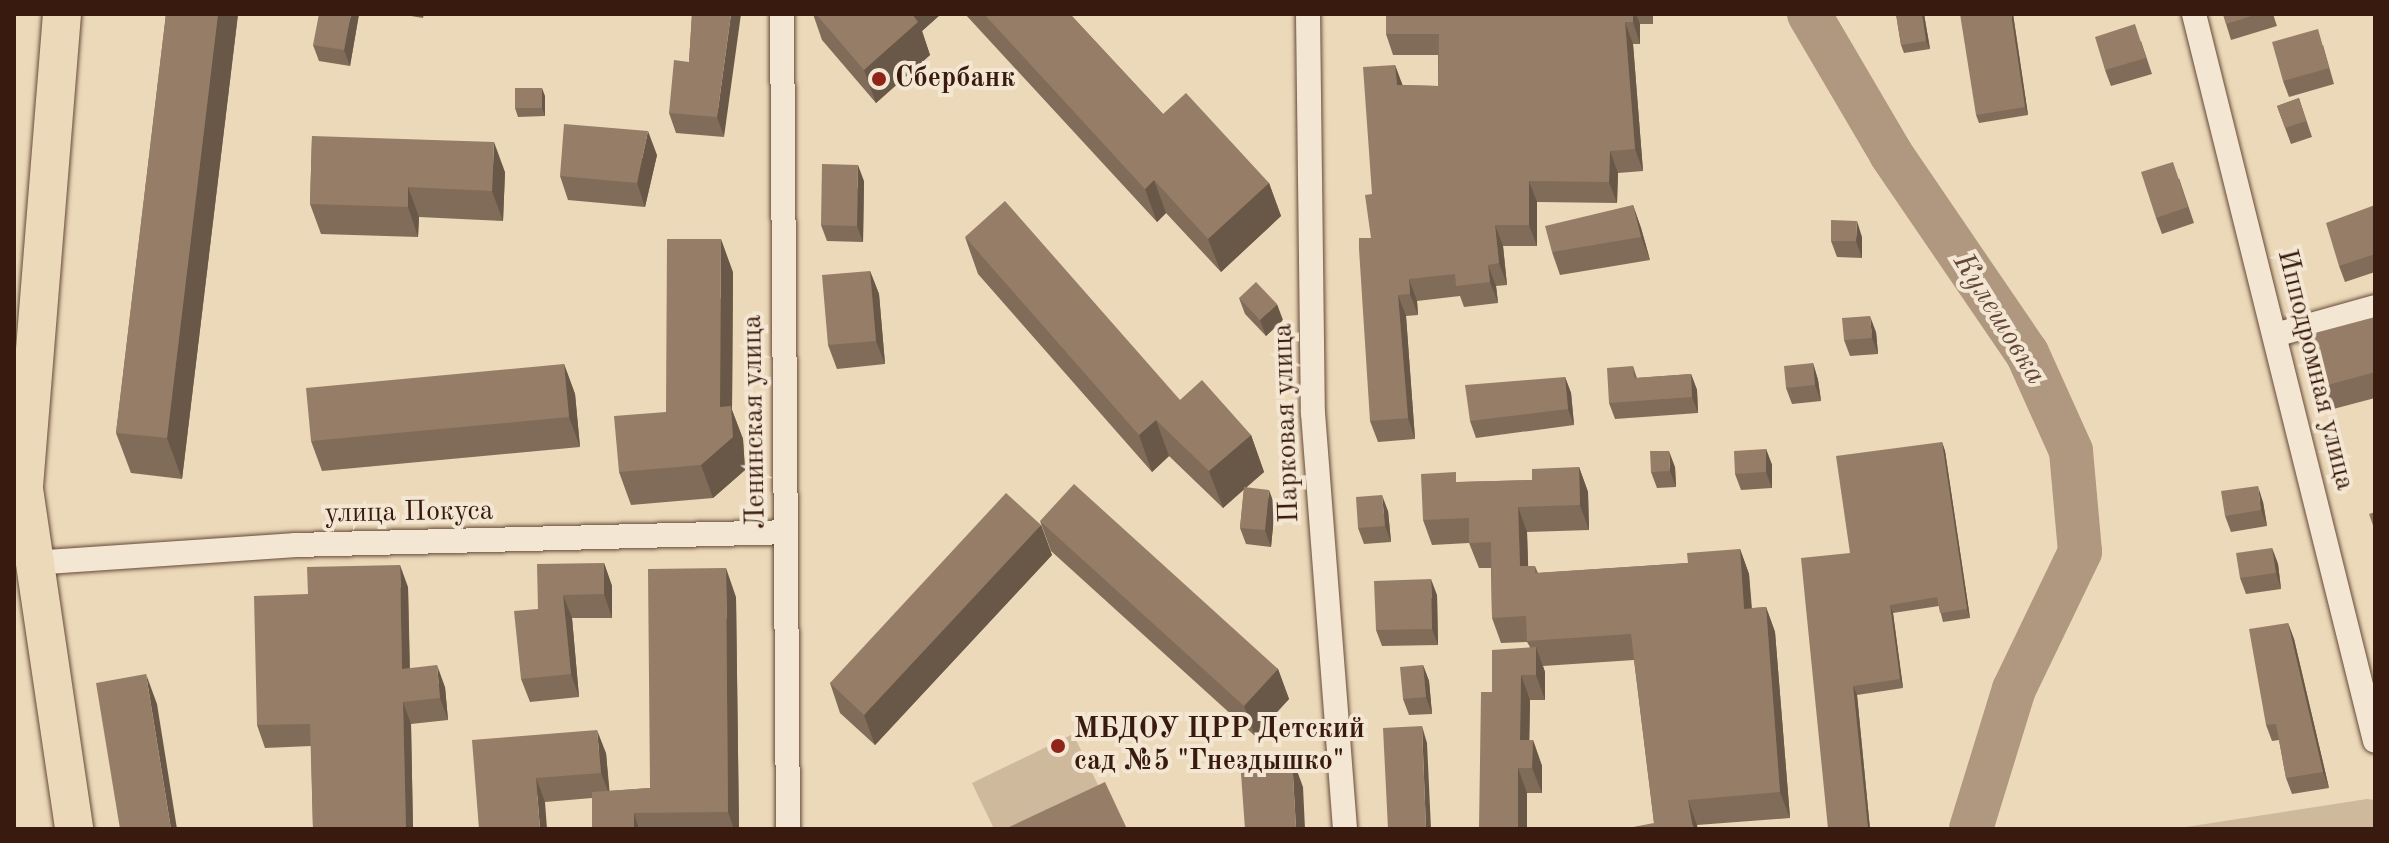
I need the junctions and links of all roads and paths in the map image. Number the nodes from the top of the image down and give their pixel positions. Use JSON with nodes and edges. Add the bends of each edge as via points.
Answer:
{"nodes":[{"id":1,"x":62,"y":14,"type":"edge"},
{"id":2,"x":782,"y":14,"type":"edge"},
{"id":3,"x":1308,"y":14,"type":"edge"},
{"id":4,"x":2194,"y":14,"type":"edge"},
{"id":5,"x":2375,"y":307,"type":"edge"},
{"id":6,"x":2275,"y":335,"type":"junction"},
{"id":7,"x":786,"y":532,"type":"junction"},
{"id":8,"x":33,"y":563,"type":"junction"},
{"id":9,"x":2375,"y":741,"type":"edge"},
{"id":10,"x":74,"y":829,"type":"edge"},
{"id":11,"x":788,"y":829,"type":"edge"},
{"id":12,"x":1345,"y":829,"type":"edge"}],
"edges":[{"from":1,"to":8,"type":"main road","via":[[24,417]]},
{"from":2,"to":7,"type":"street","name":"Ленинская улица"},
{"from":3,"to":12,"type":"street","name":"Парковая улица","via":[[1313,413]]},
{"from":4,"to":6,"type":"street","name":"Ипподромная улица"},
{"from":5,"to":6,"type":"street"},
{"from":6,"to":9,"type":"street","name":"Ипподромная улица"},
{"from":7,"to":8,"type":"street","name":"улица Покуса","via":[[255,547]]},
{"from":7,"to":11,"type":"street","name":"Ленинская улица"},
{"from":8,"to":10,"type":"main road"}]}
